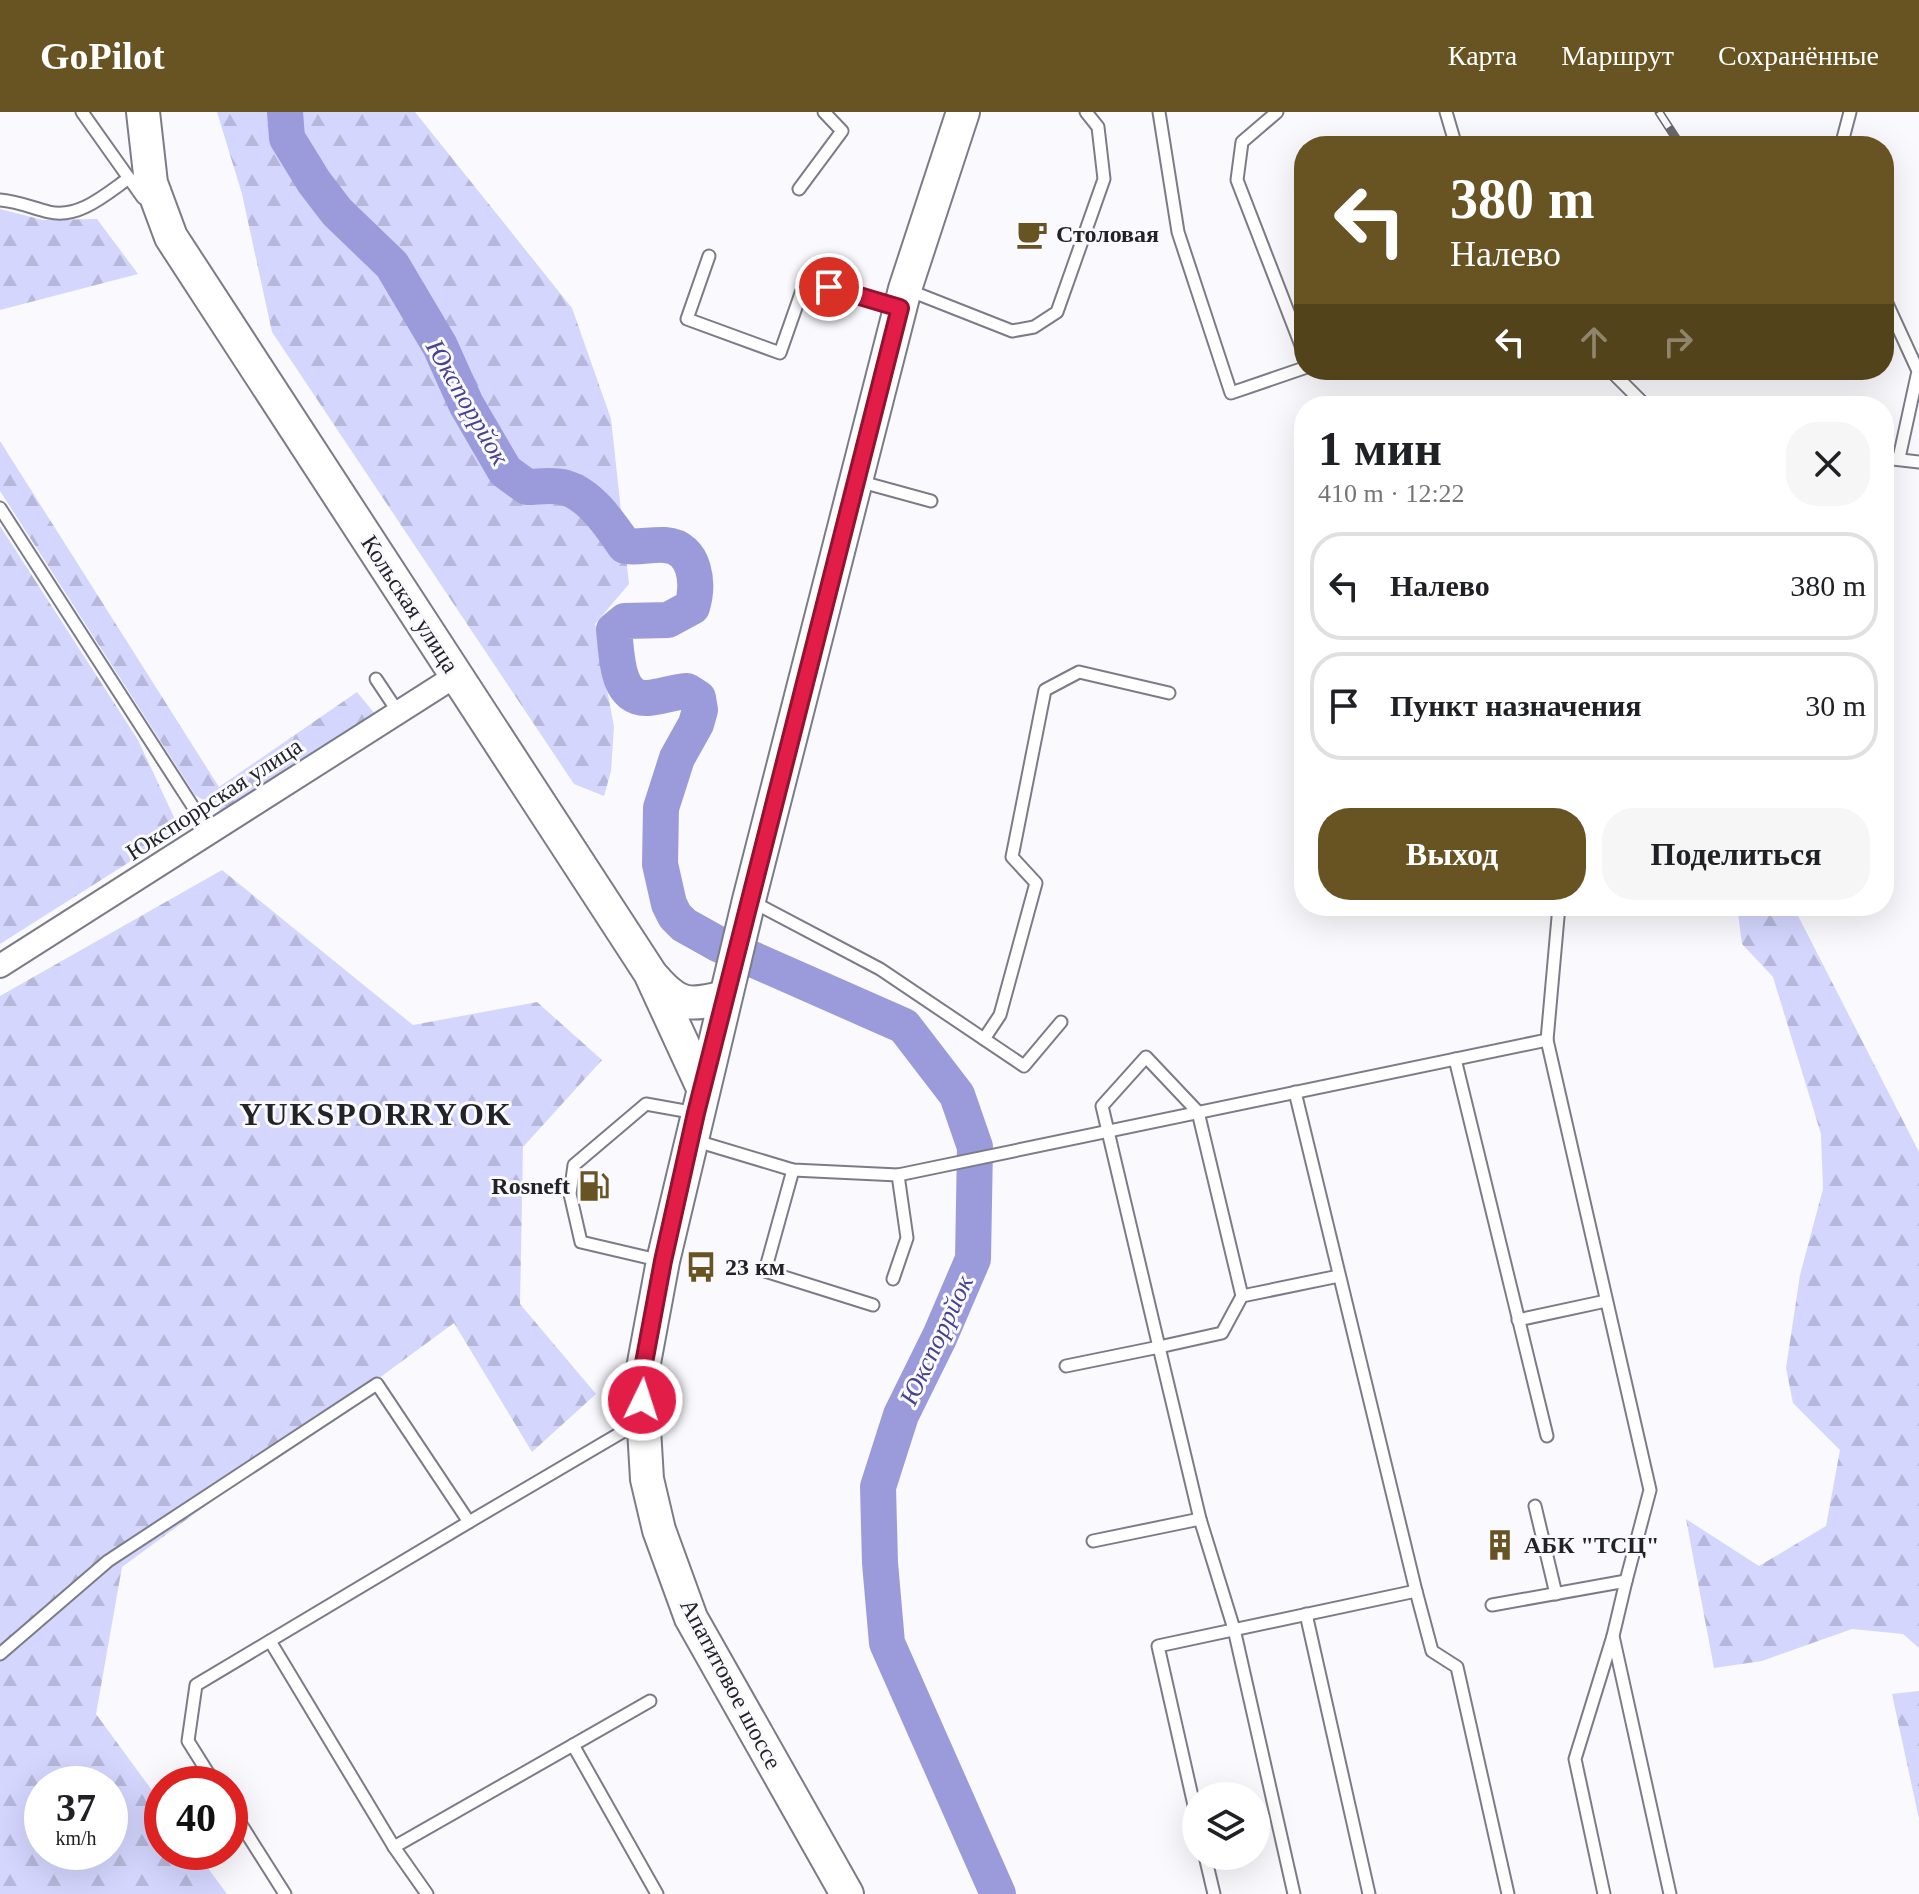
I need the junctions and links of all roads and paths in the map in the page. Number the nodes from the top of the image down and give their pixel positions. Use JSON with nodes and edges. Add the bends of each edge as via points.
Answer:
{"nodes":[{"id":1,"x":82,"y":112,"type":"edge"},
{"id":2,"x":143,"y":112,"type":"edge"},
{"id":3,"x":824,"y":112,"type":"edge"},
{"id":4,"x":963,"y":112,"type":"edge"},
{"id":5,"x":1086,"y":112,"type":"edge"},
{"id":6,"x":1159,"y":112,"type":"edge"},
{"id":7,"x":1277,"y":112,"type":"edge"},
{"id":8,"x":1446,"y":112,"type":"edge"},
{"id":9,"x":1850,"y":112,"type":"edge"},
{"id":10,"x":1453,"y":136,"type":"edge"},
{"id":11,"x":1844,"y":136,"type":"edge"},
{"id":12,"x":129,"y":178,"type":"junction"},
{"id":13,"x":799,"y":189,"type":"dead end"},
{"id":14,"x":0,"y":200,"type":"edge"},
{"id":15,"x":171,"y":237,"type":"junction"},
{"id":16,"x":709,"y":256,"type":"dead end"},
{"id":17,"x":903,"y":299,"type":"junction"},
{"id":18,"x":1894,"y":319,"type":"edge"},
{"id":19,"x":1294,"y":327,"type":"edge"},
{"id":20,"x":1294,"y":371,"type":"edge"},
{"id":21,"x":1620,"y":380,"type":"edge"},
{"id":22,"x":1635,"y":396,"type":"edge"},
{"id":23,"x":1894,"y":458,"type":"edge"},
{"id":24,"x":1899,"y":458,"type":"junction"},
{"id":25,"x":1919,"y":462,"type":"edge"},
{"id":26,"x":856,"y":480,"type":"junction"},
{"id":27,"x":931,"y":501,"type":"dead end"},
{"id":28,"x":0,"y":508,"type":"edge"},
{"id":29,"x":457,"y":675,"type":"junction"},
{"id":30,"x":376,"y":679,"type":"dead end"},
{"id":31,"x":1169,"y":693,"type":"dead end"},
{"id":32,"x":398,"y":712,"type":"junction"},
{"id":33,"x":210,"y":833,"type":"junction"},
{"id":34,"x":749,"y":900,"type":"junction"},
{"id":35,"x":1558,"y":916,"type":"edge"},
{"id":36,"x":1,"y":963,"type":"edge"},
{"id":37,"x":650,"y":973,"type":"junction"},
{"id":38,"x":728,"y":988,"type":"junction"},
{"id":39,"x":1061,"y":1022,"type":"dead end"},
{"id":40,"x":984,"y":1039,"type":"junction"},
{"id":41,"x":1547,"y":1040,"type":"junction"},
{"id":42,"x":1455,"y":1059,"type":"junction"},
{"id":43,"x":1295,"y":1092,"type":"junction"},
{"id":44,"x":1198,"y":1112,"type":"junction"},
{"id":45,"x":696,"y":1113,"type":"junction"},
{"id":46,"x":1108,"y":1131,"type":"junction"},
{"id":47,"x":793,"y":1170,"type":"junction"},
{"id":48,"x":900,"y":1174,"type":"junction"},
{"id":49,"x":663,"y":1261,"type":"junction"},
{"id":50,"x":1339,"y":1276,"type":"junction"},
{"id":51,"x":893,"y":1279,"type":"dead end"},
{"id":52,"x":1242,"y":1296,"type":"junction"},
{"id":53,"x":1606,"y":1301,"type":"junction"},
{"id":54,"x":873,"y":1305,"type":"dead end"},
{"id":55,"x":1518,"y":1320,"type":"junction"},
{"id":56,"x":1159,"y":1347,"type":"junction"},
{"id":57,"x":1066,"y":1366,"type":"dead end"},
{"id":58,"x":642,"y":1420,"type":"junction"},
{"id":59,"x":1547,"y":1436,"type":"dead end"},
{"id":60,"x":1535,"y":1506,"type":"dead end"},
{"id":61,"x":1200,"y":1519,"type":"junction"},
{"id":62,"x":469,"y":1522,"type":"junction"},
{"id":63,"x":1093,"y":1541,"type":"dead end"},
{"id":64,"x":1626,"y":1581,"type":"junction"},
{"id":65,"x":1416,"y":1591,"type":"junction"},
{"id":66,"x":1556,"y":1594,"type":"junction"},
{"id":67,"x":1492,"y":1605,"type":"dead end"},
{"id":68,"x":1306,"y":1614,"type":"junction"},
{"id":69,"x":1234,"y":1629,"type":"junction"},
{"id":70,"x":1613,"y":1636,"type":"junction"},
{"id":71,"x":270,"y":1641,"type":"junction"},
{"id":72,"x":0,"y":1654,"type":"edge"},
{"id":73,"x":650,"y":1701,"type":"dead end"},
{"id":74,"x":573,"y":1745,"type":"junction"},
{"id":75,"x":204,"y":1766,"type":"edge"},
{"id":76,"x":1189,"y":1782,"type":"edge"},
{"id":77,"x":248,"y":1835,"type":"edge"},
{"id":78,"x":394,"y":1847,"type":"junction"},
{"id":79,"x":1208,"y":1870,"type":"edge"},
{"id":80,"x":285,"y":1894,"type":"edge"},
{"id":81,"x":427,"y":1894,"type":"edge"},
{"id":82,"x":657,"y":1894,"type":"edge"},
{"id":83,"x":847,"y":1894,"type":"edge"},
{"id":84,"x":1214,"y":1894,"type":"edge"},
{"id":85,"x":1294,"y":1894,"type":"edge"},
{"id":86,"x":1369,"y":1894,"type":"edge"},
{"id":87,"x":1508,"y":1894,"type":"edge"},
{"id":88,"x":1604,"y":1894,"type":"edge"},
{"id":89,"x":1670,"y":1894,"type":"edge"}],
"edges":[{"from":1,"to":12,"type":"lane"},
{"from":2,"to":15,"type":"street","name":"Кольская улица","via":[[151,183]]},
{"from":3,"to":13,"type":"lane","via":[[842,131]]},
{"from":4,"to":17,"type":"street","name":"Апатитовое шоссе"},
{"from":5,"to":17,"type":"lane","via":[[1098,127],[1104,179],[1057,312],[1034,327],[1012,331]]},
{"from":6,"to":20,"type":"lane","via":[[1178,232],[1231,393]]},
{"from":7,"to":19,"type":"lane","via":[[1242,142],[1237,180]]},
{"from":8,"to":10,"type":"lane"},
{"from":9,"to":11,"type":"lane"},
{"from":12,"to":14,"type":"lane","via":[[87,207],[53,213]]},
{"from":12,"to":15,"type":"lane"},
{"from":15,"to":29,"type":"street","name":"Кольская улица"},
{"from":16,"to":17,"type":"lane","via":[[687,319],[780,353],[806,279]]},
{"from":17,"to":26,"type":"street","name":"Апатитовое шоссе"},
{"from":18,"to":24,"type":"lane","via":[[1918,371]]},
{"from":21,"to":22,"type":"lane"},
{"from":23,"to":24,"type":"lane"},
{"from":24,"to":25,"type":"lane"},
{"from":26,"to":27,"type":"lane"},
{"from":26,"to":34,"type":"street","name":"Апатитовое шоссе"},
{"from":28,"to":33,"type":"lane"},
{"from":29,"to":32,"type":"street","name":"Юкспоррская улица"},
{"from":29,"to":37,"type":"street","name":"Кольская улица"},
{"from":30,"to":32,"type":"lane"},
{"from":31,"to":40,"type":"lane","via":[[1079,672],[1045,690],[1012,857],[1036,883],[1000,1015]]},
{"from":32,"to":33,"type":"street","name":"Юкспоррская улица"},
{"from":33,"to":36,"type":"street","name":"Юкспоррская улица"},
{"from":34,"to":38,"type":"street","name":"Апатитовое шоссе"},
{"from":34,"to":40,"type":"lane","via":[[880,969]]},
{"from":35,"to":41,"type":"lane"},
{"from":37,"to":38,"type":"street","via":[[669,996],[683,1003],[701,1003]]},
{"from":37,"to":45,"type":"street","name":"Кольская улица"},
{"from":38,"to":45,"type":"street","name":"Апатитовое шоссе"},
{"from":39,"to":40,"type":"lane","via":[[1024,1066]]},
{"from":41,"to":42,"type":"lane"},
{"from":41,"to":53,"type":"lane"},
{"from":42,"to":43,"type":"lane"},
{"from":42,"to":55,"type":"lane"},
{"from":43,"to":44,"type":"lane"},
{"from":43,"to":50,"type":"lane"},
{"from":44,"to":46,"type":"lane"},
{"from":44,"to":46,"type":"lane","via":[[1146,1057],[1102,1106]]},
{"from":44,"to":52,"type":"lane"},
{"from":45,"to":47,"type":"lane"},
{"from":45,"to":49,"type":"street","name":"Апатитовое шоссе"},
{"from":45,"to":49,"type":"lane","via":[[646,1104],[574,1165],[570,1194],[581,1242]]},
{"from":46,"to":48,"type":"lane"},
{"from":46,"to":56,"type":"lane"},
{"from":47,"to":48,"type":"lane"},
{"from":47,"to":54,"type":"lane","via":[[765,1271]]},
{"from":48,"to":51,"type":"lane","via":[[907,1238]]},
{"from":49,"to":58,"type":"street","name":"Апатитовое шоссе","via":[[641,1379]]},
{"from":50,"to":52,"type":"lane"},
{"from":50,"to":65,"type":"lane"},
{"from":52,"to":56,"type":"lane","via":[[1222,1333]]},
{"from":53,"to":55,"type":"lane"},
{"from":53,"to":64,"type":"lane","via":[[1650,1490]]},
{"from":55,"to":59,"type":"lane"},
{"from":56,"to":57,"type":"lane"},
{"from":56,"to":61,"type":"lane"},
{"from":58,"to":62,"type":"lane"},
{"from":58,"to":83,"type":"street","name":"Апатитовое шоссе","via":[[647,1479],[659,1530],[691,1618]]},
{"from":60,"to":66,"type":"lane"},
{"from":61,"to":63,"type":"lane"},
{"from":61,"to":69,"type":"lane"},
{"from":62,"to":71,"type":"lane"},
{"from":62,"to":72,"type":"lane","via":[[377,1384],[108,1561]]},
{"from":64,"to":66,"type":"lane"},
{"from":64,"to":70,"type":"lane"},
{"from":65,"to":68,"type":"lane"},
{"from":65,"to":87,"type":"lane","via":[[1432,1651],[1457,1667]]},
{"from":66,"to":67,"type":"lane"},
{"from":68,"to":69,"type":"lane"},
{"from":68,"to":86,"type":"lane"},
{"from":69,"to":76,"type":"lane","via":[[1158,1646]]},
{"from":69,"to":85,"type":"lane"},
{"from":70,"to":88,"type":"lane","via":[[1575,1759]]},
{"from":70,"to":89,"type":"lane"},
{"from":71,"to":75,"type":"lane","via":[[196,1685],[188,1741]]},
{"from":71,"to":78,"type":"lane"},
{"from":73,"to":74,"type":"lane"},
{"from":74,"to":78,"type":"lane"},
{"from":74,"to":82,"type":"lane"},
{"from":77,"to":80,"type":"lane"},
{"from":78,"to":81,"type":"lane"},
{"from":79,"to":84,"type":"lane"}]}
